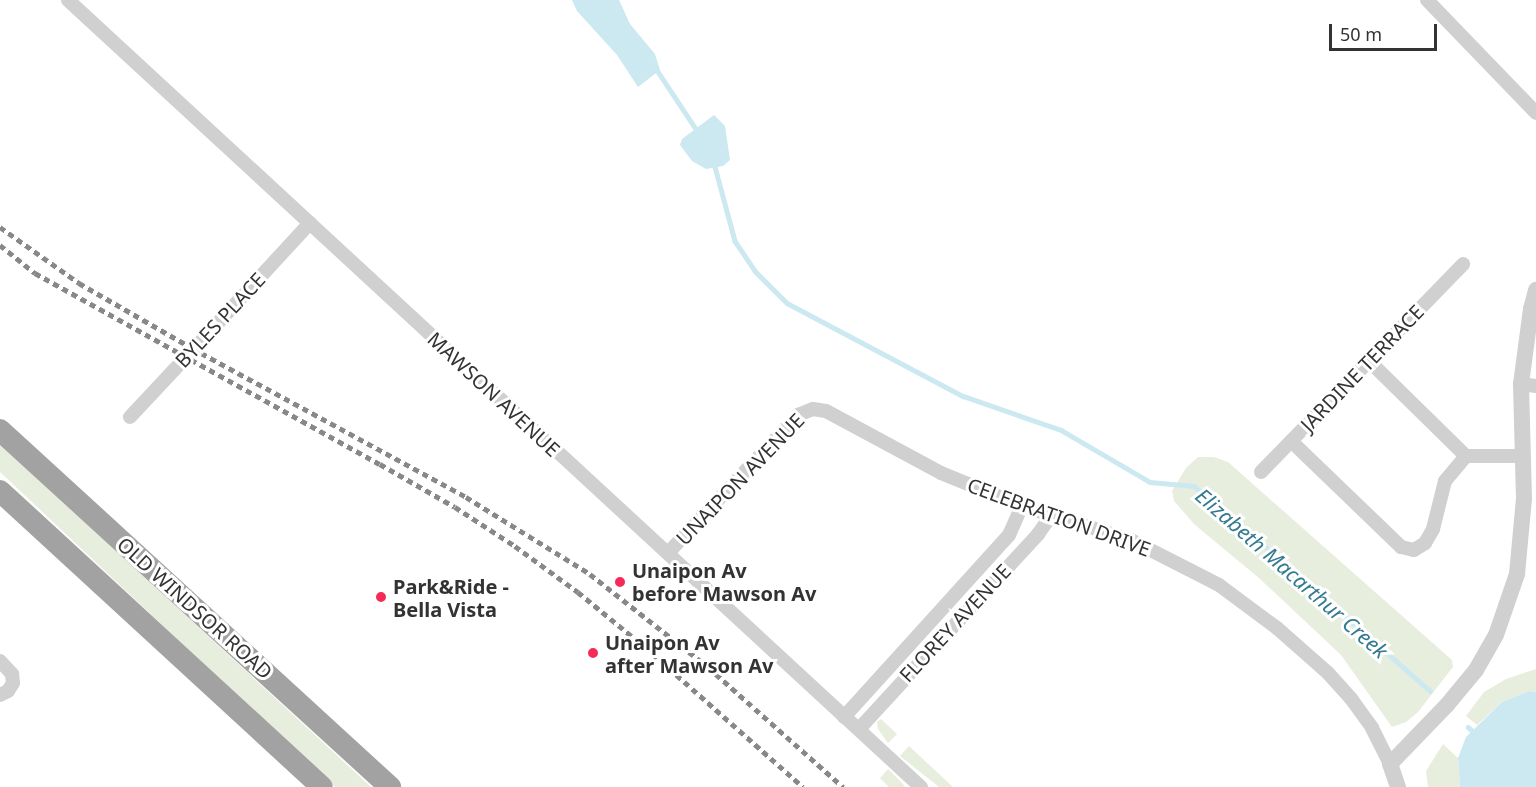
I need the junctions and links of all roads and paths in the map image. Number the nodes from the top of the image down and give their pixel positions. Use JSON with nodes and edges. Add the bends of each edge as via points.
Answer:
{"nodes":[{"id":1,"x":68,"y":0,"type":"edge"},
{"id":2,"x":1427,"y":0,"type":"edge"},
{"id":3,"x":1536,"y":113,"type":"edge"},
{"id":4,"x":310,"y":223,"type":"junction"},
{"id":5,"x":1463,"y":264,"type":"dead end"},
{"id":6,"x":1536,"y":291,"type":"edge"},
{"id":7,"x":1369,"y":361,"type":"junction"},
{"id":8,"x":1529,"y":385,"type":"edge"},
{"id":9,"x":813,"y":409,"type":"joint"},
{"id":10,"x":130,"y":417,"type":"dead end"},
{"id":11,"x":0,"y":430,"type":"edge"},
{"id":12,"x":1291,"y":441,"type":"junction"},
{"id":13,"x":1466,"y":456,"type":"junction"},
{"id":14,"x":1522,"y":456,"type":"junction"},
{"id":15,"x":1261,"y":472,"type":"dead end"},
{"id":16,"x":0,"y":491,"type":"edge"},
{"id":17,"x":1022,"y":506,"type":"junction"},
{"id":18,"x":1051,"y":516,"type":"junction"},
{"id":19,"x":668,"y":553,"type":"junction"},
{"id":20,"x":0,"y":661,"type":"edge"},
{"id":21,"x":0,"y":695,"type":"edge"},
{"id":22,"x":844,"y":717,"type":"junction"},
{"id":23,"x":859,"y":729,"type":"junction"},
{"id":24,"x":1390,"y":764,"type":"junction"},
{"id":25,"x":322,"y":787,"type":"edge"},
{"id":26,"x":390,"y":787,"type":"edge"},
{"id":27,"x":921,"y":787,"type":"edge"},
{"id":28,"x":1398,"y":787,"type":"edge"}],
"edges":[{"from":1,"to":4,"type":"street","name":"MAWSON AVENUE"},
{"from":2,"to":3,"type":"street"},
{"from":4,"to":10,"type":"street","name":"BYLES PLACE","bridge":true},
{"from":4,"to":19,"type":"street","name":"MAWSON AVENUE"},
{"from":5,"to":7,"type":"street","name":"JARDINE TERRACE"},
{"from":6,"to":8,"type":"street","via":[[1531,309]]},
{"from":7,"to":12,"type":"street","name":"JARDINE TERRACE"},
{"from":7,"to":13,"type":"street"},
{"from":8,"to":14,"type":"street"},
{"from":9,"to":17,"type":"street","name":"CELEBRATION DRIVE","via":[[838,416],[904,455]]},
{"from":9,"to":19,"type":"street","name":"UNAIPON AVENUE","via":[[798,415]]},
{"from":11,"to":26,"type":"highway","name":"OLD WINDSOR ROAD"},
{"from":12,"to":13,"type":"street","via":[[1401,547],[1414,550],[1425,543],[1433,530],[1445,481]]},
{"from":12,"to":15,"type":"street","name":"JARDINE TERRACE"},
{"from":13,"to":14,"type":"street"},
{"from":14,"to":24,"type":"street","via":[[1524,499],[1517,574],[1496,635],[1476,670],[1448,705]]},
{"from":16,"to":25,"type":"highway"},
{"from":17,"to":18,"type":"street","name":"CELEBRATION DRIVE"},
{"from":17,"to":22,"type":"street","name":"FLOREY AVENUE","via":[[1008,535]]},
{"from":18,"to":23,"type":"street","name":"FLOREY AVENUE"},
{"from":18,"to":24,"type":"street","name":"CELEBRATION DRIVE","via":[[1131,540],[1219,585],[1328,674],[1372,728]]},
{"from":19,"to":22,"type":"street","name":"MAWSON AVENUE"},
{"from":20,"to":21,"type":"street","via":[[12,674],[14,683]]},
{"from":22,"to":23,"type":"street","name":"MAWSON AVENUE"},
{"from":23,"to":27,"type":"street","name":"MAWSON AVENUE"},
{"from":24,"to":28,"type":"street","name":"CELEBRATION DRIVE"}]}
